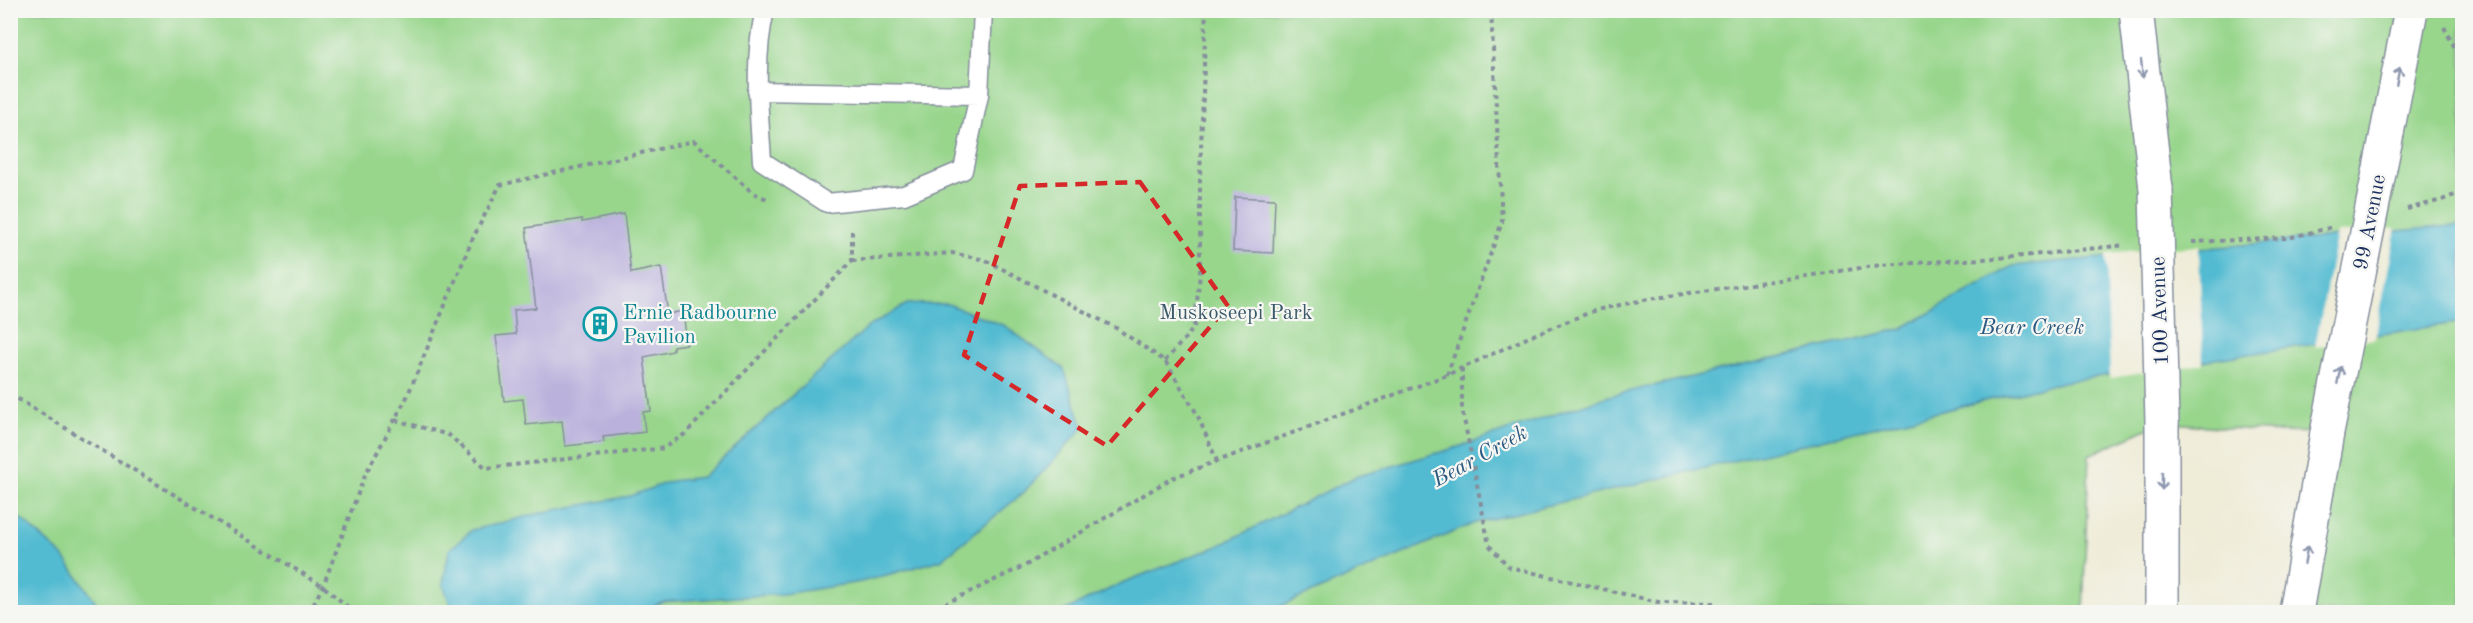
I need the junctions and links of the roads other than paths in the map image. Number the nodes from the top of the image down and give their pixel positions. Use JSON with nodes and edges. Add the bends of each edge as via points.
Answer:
{"nodes":[{"id":1,"x":765,"y":10,"type":"edge"},
{"id":2,"x":984,"y":10,"type":"edge"},
{"id":3,"x":2136,"y":10,"type":"edge"},
{"id":4,"x":2411,"y":10,"type":"edge"},
{"id":5,"x":757,"y":91,"type":"junction"},
{"id":6,"x":979,"y":94,"type":"junction"},
{"id":7,"x":2162,"y":612,"type":"edge"},
{"id":8,"x":2296,"y":612,"type":"edge"}],
"edges":[{"from":1,"to":5,"type":"lane"},
{"from":2,"to":6,"type":"lane"},
{"from":3,"to":7,"type":"main road","name":"100 Avenue","one_way":true,"bridge":true,"via":[[2156,189]]},
{"from":8,"to":4,"type":"main road","name":"99 Avenue","one_way":true,"bridge":true,"via":[[2327,432]]},
{"from":5,"to":6,"type":"lane"},
{"from":5,"to":6,"type":"lane","via":[[762,161],[827,203],[904,195],[963,170]]}]}
